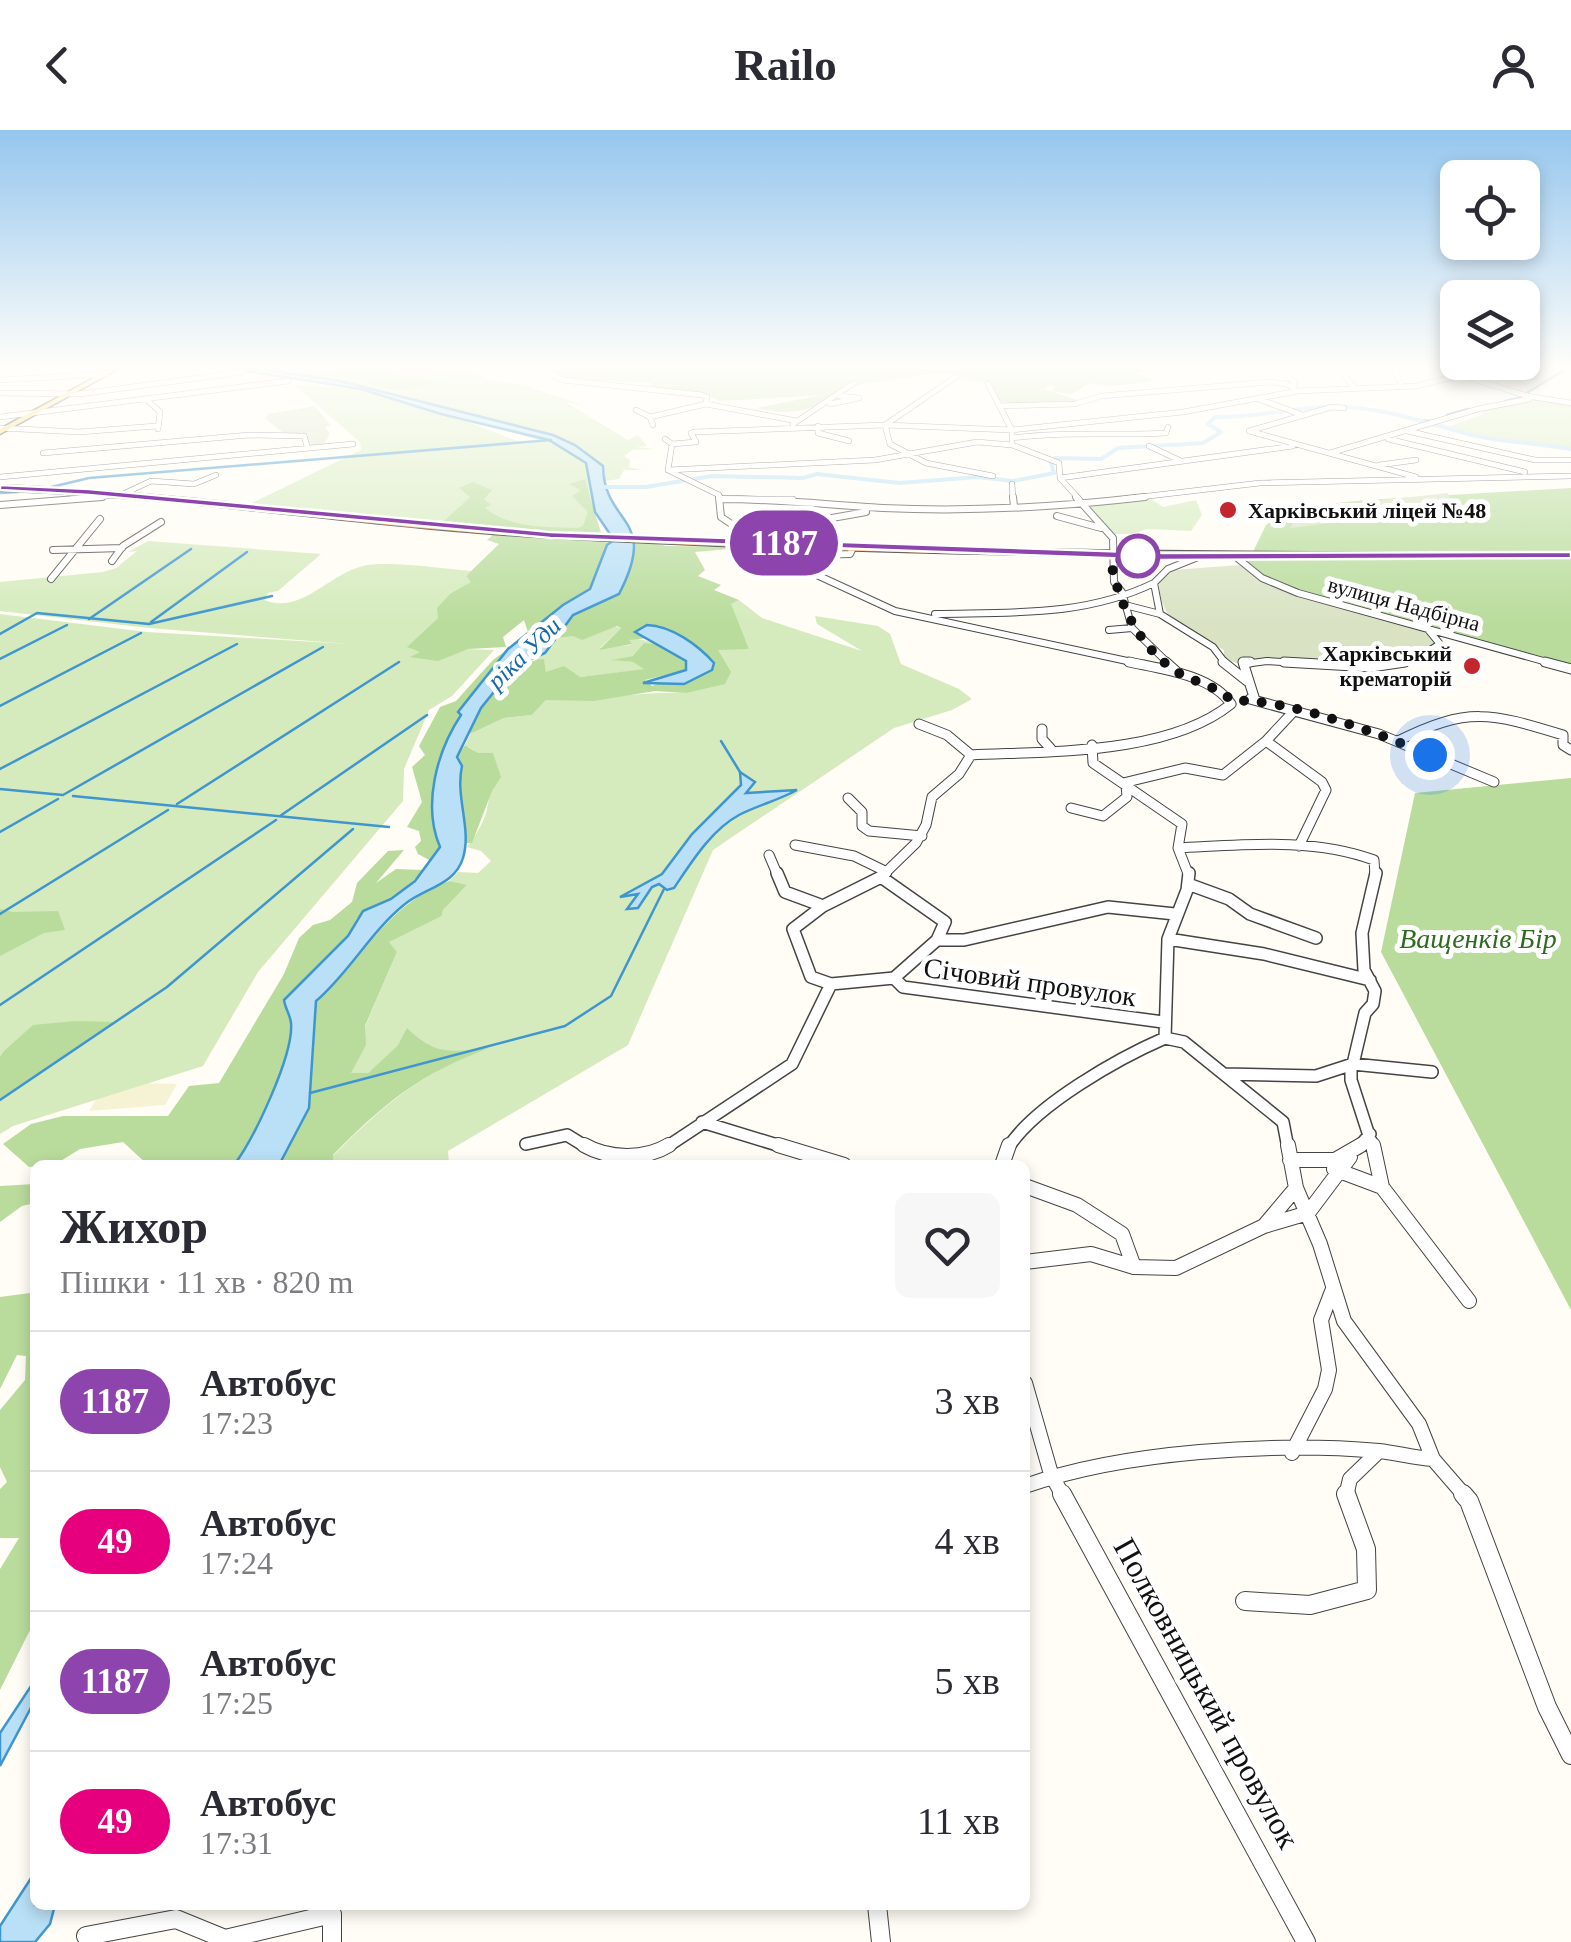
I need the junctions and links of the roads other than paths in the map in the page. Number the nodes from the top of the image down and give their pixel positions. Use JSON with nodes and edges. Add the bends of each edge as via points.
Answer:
{"nodes":[{"id":1,"x":43,"y":454,"type":"dead end"},
{"id":2,"x":47,"y":454,"type":"edge"},
{"id":3,"x":232,"y":454,"type":"edge"},
{"id":4,"x":671,"y":454,"type":"edge"},
{"id":5,"x":906,"y":454,"type":"edge"},
{"id":6,"x":911,"y":454,"type":"edge"},
{"id":7,"x":1044,"y":454,"type":"edge"},
{"id":8,"x":1164,"y":454,"type":"edge"},
{"id":9,"x":1239,"y":454,"type":"edge"},
{"id":10,"x":1331,"y":454,"type":"edge"},
{"id":11,"x":1449,"y":454,"type":"edge"},
{"id":12,"x":1507,"y":454,"type":"edge"},
{"id":13,"x":1547,"y":454,"type":"edge"},
{"id":14,"x":1416,"y":460,"type":"dead end"},
{"id":15,"x":1535,"y":460,"type":"junction"},
{"id":16,"x":1571,"y":460,"type":"edge"},
{"id":17,"x":1181,"y":462,"type":"junction"},
{"id":18,"x":1375,"y":466,"type":"junction"},
{"id":19,"x":668,"y":470,"type":"junction"},
{"id":20,"x":216,"y":475,"type":"dead end"},
{"id":21,"x":993,"y":476,"type":"dead end"},
{"id":22,"x":1542,"y":476,"type":"junction"},
{"id":23,"x":1571,"y":476,"type":"edge"},
{"id":24,"x":0,"y":477,"type":"edge"},
{"id":25,"x":1060,"y":478,"type":"junction"},
{"id":26,"x":1425,"y":480,"type":"junction"},
{"id":27,"x":1012,"y":484,"type":"dead end"},
{"id":28,"x":0,"y":488,"type":"edge"},
{"id":29,"x":121,"y":495,"type":"junction"},
{"id":30,"x":722,"y":499,"type":"junction"},
{"id":31,"x":1079,"y":502,"type":"junction"},
{"id":32,"x":0,"y":505,"type":"edge"},
{"id":33,"x":983,"y":506,"type":"junction"},
{"id":34,"x":1014,"y":506,"type":"junction"},
{"id":35,"x":884,"y":508,"type":"junction"},
{"id":36,"x":1057,"y":516,"type":"dead end"},
{"id":37,"x":982,"y":518,"type":"dead end"},
{"id":38,"x":100,"y":519,"type":"dead end"},
{"id":39,"x":161,"y":522,"type":"dead end"},
{"id":40,"x":1102,"y":528,"type":"junction"},
{"id":41,"x":752,"y":539,"type":"junction"},
{"id":42,"x":854,"y":546,"type":"junction"},
{"id":43,"x":122,"y":548,"type":"junction"},
{"id":44,"x":76,"y":549,"type":"junction"},
{"id":45,"x":53,"y":550,"type":"dead end"},
{"id":46,"x":1114,"y":555,"type":"junction"},
{"id":47,"x":1571,"y":555,"type":"edge"},
{"id":48,"x":775,"y":556,"type":"junction"},
{"id":49,"x":1198,"y":557,"type":"junction"},
{"id":50,"x":1236,"y":557,"type":"junction"},
{"id":51,"x":112,"y":561,"type":"dead end"},
{"id":52,"x":51,"y":579,"type":"dead end"},
{"id":53,"x":1154,"y":583,"type":"junction"},
{"id":54,"x":1124,"y":603,"type":"junction"},
{"id":55,"x":1020,"y":612,"type":"junction"},
{"id":56,"x":1160,"y":614,"type":"junction"},
{"id":57,"x":926,"y":616,"type":"junction"},
{"id":58,"x":1426,"y":627,"type":"junction"},
{"id":59,"x":1132,"y":628,"type":"junction"},
{"id":60,"x":1110,"y":630,"type":"dead end"},
{"id":61,"x":986,"y":631,"type":"junction"},
{"id":62,"x":1571,"y":669,"type":"edge"},
{"id":63,"x":1176,"y":672,"type":"junction"},
{"id":64,"x":1248,"y":682,"type":"junction"},
{"id":65,"x":1250,"y":700,"type":"junction"},
{"id":66,"x":1232,"y":701,"type":"junction"},
{"id":67,"x":1294,"y":711,"type":"junction"},
{"id":68,"x":919,"y":724,"type":"dead end"},
{"id":69,"x":1042,"y":730,"type":"dead end"},
{"id":70,"x":1266,"y":741,"type":"junction"},
{"id":71,"x":1398,"y":741,"type":"junction"},
{"id":72,"x":1092,"y":745,"type":"junction"},
{"id":73,"x":1051,"y":749,"type":"junction"},
{"id":74,"x":1571,"y":750,"type":"edge"},
{"id":75,"x":971,"y":755,"type":"junction"},
{"id":76,"x":1494,"y":782,"type":"dead end"},
{"id":77,"x":1126,"y":789,"type":"junction"},
{"id":78,"x":848,"y":798,"type":"dead end"},
{"id":79,"x":1071,"y":808,"type":"dead end"},
{"id":80,"x":922,"y":836,"type":"junction"},
{"id":81,"x":795,"y":845,"type":"dead end"},
{"id":82,"x":1298,"y":846,"type":"junction"},
{"id":83,"x":1178,"y":848,"type":"junction"},
{"id":84,"x":769,"y":855,"type":"dead end"},
{"id":85,"x":884,"y":874,"type":"junction"},
{"id":86,"x":1188,"y":884,"type":"junction"},
{"id":87,"x":823,"y":906,"type":"junction"},
{"id":88,"x":1175,"y":914,"type":"junction"},
{"id":89,"x":1316,"y":938,"type":"dead end"},
{"id":90,"x":1168,"y":939,"type":"junction"},
{"id":91,"x":937,"y":940,"type":"junction"},
{"id":92,"x":894,"y":978,"type":"junction"},
{"id":93,"x":1370,"y":980,"type":"junction"},
{"id":94,"x":831,"y":984,"type":"junction"},
{"id":95,"x":1164,"y":1030,"type":"junction"},
{"id":96,"x":1352,"y":1065,"type":"junction"},
{"id":97,"x":1432,"y":1072,"type":"dead end"},
{"id":98,"x":1245,"y":1084,"type":"junction"},
{"id":99,"x":702,"y":1122,"type":"junction"},
{"id":100,"x":1370,"y":1134,"type":"junction"},
{"id":101,"x":526,"y":1144,"type":"dead end"},
{"id":102,"x":654,"y":1154,"type":"junction"},
{"id":103,"x":1350,"y":1157,"type":"junction"},
{"id":104,"x":649,"y":1160,"type":"edge"},
{"id":105,"x":827,"y":1160,"type":"edge"},
{"id":106,"x":1004,"y":1160,"type":"edge"},
{"id":107,"x":1290,"y":1160,"type":"junction"},
{"id":108,"x":1314,"y":1163,"type":"junction"},
{"id":109,"x":1340,"y":1170,"type":"junction"},
{"id":110,"x":1382,"y":1187,"type":"junction"},
{"id":111,"x":1030,"y":1188,"type":"edge"},
{"id":112,"x":1296,"y":1188,"type":"junction"},
{"id":113,"x":1308,"y":1213,"type":"junction"},
{"id":114,"x":1264,"y":1226,"type":"junction"},
{"id":115,"x":1030,"y":1261,"type":"edge"},
{"id":116,"x":1134,"y":1268,"type":"junction"},
{"id":117,"x":1334,"y":1288,"type":"junction"},
{"id":118,"x":1469,"y":1302,"type":"dead end"},
{"id":119,"x":1030,"y":1399,"type":"edge"},
{"id":120,"x":1378,"y":1451,"type":"junction"},
{"id":121,"x":1292,"y":1453,"type":"junction"},
{"id":122,"x":1433,"y":1459,"type":"junction"},
{"id":123,"x":1052,"y":1474,"type":"junction"},
{"id":124,"x":1030,"y":1484,"type":"edge"},
{"id":125,"x":1246,"y":1600,"type":"dead end"},
{"id":126,"x":1571,"y":1755,"type":"edge"},
{"id":127,"x":334,"y":1910,"type":"edge"},
{"id":128,"x":878,"y":1910,"type":"edge"},
{"id":129,"x":86,"y":1936,"type":"dead end"},
{"id":130,"x":332,"y":1942,"type":"edge"},
{"id":131,"x":881,"y":1942,"type":"edge"},
{"id":132,"x":1306,"y":1942,"type":"edge"}],
"edges":[{"from":1,"to":2,"type":"street"},
{"from":3,"to":24,"type":"street"},
{"from":4,"to":19,"type":"street"},
{"from":5,"to":19,"type":"street","via":[[829,464]]},
{"from":6,"to":21,"type":"street","via":[[926,463]]},
{"from":7,"to":25,"type":"street","via":[[1058,463]]},
{"from":8,"to":17,"type":"street"},
{"from":9,"to":17,"type":"street"},
{"from":10,"to":18,"type":"street"},
{"from":11,"to":22,"type":"street"},
{"from":12,"to":15,"type":"street"},
{"from":13,"to":15,"type":"street"},
{"from":14,"to":18,"type":"street"},
{"from":15,"to":16,"type":"street"},
{"from":17,"to":25,"type":"street"},
{"from":18,"to":26,"type":"street"},
{"from":19,"to":30,"type":"street"},
{"from":20,"to":29,"type":"street","via":[[194,484],[151,482]]},
{"from":22,"to":23,"type":"street"},
{"from":22,"to":26,"type":"street"},
{"from":25,"to":31,"type":"street"},
{"from":26,"to":31,"type":"street","via":[[1260,483]]},
{"from":27,"to":34,"type":"street"},
{"from":28,"to":29,"type":"highway"},
{"from":29,"to":32,"type":"street"},
{"from":29,"to":41,"type":"highway","via":[[582,536]]},
{"from":30,"to":35,"type":"street"},
{"from":30,"to":41,"type":"street","via":[[721,517]]},
{"from":31,"to":34,"type":"street"},
{"from":31,"to":40,"type":"street"},
{"from":33,"to":34,"type":"street"},
{"from":33,"to":35,"type":"street"},
{"from":33,"to":37,"type":"street"},
{"from":35,"to":41,"type":"street"},
{"from":36,"to":40,"type":"street"},
{"from":38,"to":44,"type":"street"},
{"from":39,"to":43,"type":"street"},
{"from":40,"to":46,"type":"street","via":[[1113,538]]},
{"from":41,"to":42,"type":"highway"},
{"from":41,"to":48,"type":"street"},
{"from":42,"to":46,"type":"highway"},
{"from":42,"to":48,"type":"street","via":[[850,554]]},
{"from":43,"to":44,"type":"street"},
{"from":43,"to":51,"type":"street"},
{"from":44,"to":45,"type":"street"},
{"from":44,"to":52,"type":"street"},
{"from":46,"to":49,"type":"highway"},
{"from":46,"to":54,"type":"street","via":[[1114,582]]},
{"from":47,"to":50,"type":"highway"},
{"from":48,"to":57,"type":"street","via":[[870,602]]},
{"from":49,"to":50,"type":"highway"},
{"from":49,"to":53,"type":"street"},
{"from":50,"to":58,"type":"street","name":"вулиця Надбірна","via":[[1298,594]]},
{"from":53,"to":54,"type":"street"},
{"from":53,"to":56,"type":"street"},
{"from":54,"to":55,"type":"street"},
{"from":54,"to":56,"type":"street"},
{"from":54,"to":59,"type":"street"},
{"from":55,"to":57,"type":"street"},
{"from":55,"to":61,"type":"street"},
{"from":56,"to":64,"type":"street","via":[[1213,648]]},
{"from":57,"to":61,"type":"street"},
{"from":58,"to":62,"type":"street","name":"вулиця Надбірна"},
{"from":58,"to":64,"type":"street","via":[[1440,644],[1421,660],[1349,668],[1251,660],[1242,664]]},
{"from":59,"to":60,"type":"street"},
{"from":59,"to":63,"type":"street"},
{"from":61,"to":63,"type":"street"},
{"from":63,"to":66,"type":"street"},
{"from":64,"to":65,"type":"street"},
{"from":65,"to":66,"type":"street"},
{"from":65,"to":67,"type":"street"},
{"from":66,"to":72,"type":"street","via":[[1223,716],[1197,729]]},
{"from":67,"to":70,"type":"street"},
{"from":67,"to":71,"type":"street"},
{"from":68,"to":75,"type":"street"},
{"from":69,"to":73,"type":"street"},
{"from":70,"to":77,"type":"street","via":[[1223,775],[1176,768]]},
{"from":70,"to":82,"type":"street","via":[[1326,790]]},
{"from":71,"to":74,"type":"street","via":[[1444,717],[1497,715],[1563,734],[1563,746]]},
{"from":71,"to":76,"type":"street"},
{"from":72,"to":73,"type":"street"},
{"from":72,"to":77,"type":"street","via":[[1093,763]]},
{"from":73,"to":75,"type":"street"},
{"from":75,"to":80,"type":"street","via":[[932,797]]},
{"from":77,"to":79,"type":"street","via":[[1102,816]]},
{"from":77,"to":83,"type":"street","via":[[1182,824]]},
{"from":78,"to":80,"type":"street","via":[[869,830]]},
{"from":80,"to":85,"type":"street"},
{"from":81,"to":85,"type":"street","via":[[854,856]]},
{"from":82,"to":83,"type":"street"},
{"from":82,"to":93,"type":"street","via":[[1374,860],[1378,869],[1362,933]]},
{"from":83,"to":86,"type":"street"},
{"from":84,"to":87,"type":"street","via":[[785,892]]},
{"from":85,"to":87,"type":"street"},
{"from":85,"to":91,"type":"street","via":[[942,916]]},
{"from":86,"to":88,"type":"street"},
{"from":86,"to":89,"type":"street"},
{"from":87,"to":94,"type":"street","via":[[794,929],[811,977]]},
{"from":88,"to":90,"type":"street"},
{"from":88,"to":91,"type":"street","via":[[1108,907],[964,940]]},
{"from":90,"to":93,"type":"street"},
{"from":90,"to":95,"type":"street"},
{"from":91,"to":92,"type":"street"},
{"from":92,"to":94,"type":"street"},
{"from":92,"to":95,"type":"street","name":"Січовий провулок","via":[[902,986]]},
{"from":93,"to":96,"type":"street","via":[[1374,1004],[1365,1013]]},
{"from":94,"to":99,"type":"street","via":[[792,1064]]},
{"from":95,"to":98,"type":"street"},
{"from":95,"to":106,"type":"street","via":[[1069,1095],[1010,1143]]},
{"from":96,"to":97,"type":"street"},
{"from":96,"to":98,"type":"street"},
{"from":96,"to":100,"type":"street"},
{"from":98,"to":107,"type":"street","via":[[1283,1122]]},
{"from":99,"to":102,"type":"street"},
{"from":99,"to":105,"type":"street"},
{"from":100,"to":103,"type":"street"},
{"from":100,"to":110,"type":"street"},
{"from":101,"to":102,"type":"street","via":[[567,1135],[601,1155]]},
{"from":102,"to":104,"type":"street"},
{"from":103,"to":108,"type":"street"},
{"from":103,"to":109,"type":"street"},
{"from":107,"to":108,"type":"street"},
{"from":107,"to":112,"type":"street"},
{"from":108,"to":109,"type":"street"},
{"from":109,"to":110,"type":"street"},
{"from":109,"to":113,"type":"street"},
{"from":110,"to":118,"type":"street"},
{"from":111,"to":116,"type":"street","via":[[1076,1205],[1122,1234]]},
{"from":112,"to":113,"type":"street"},
{"from":112,"to":114,"type":"street"},
{"from":113,"to":114,"type":"street"},
{"from":113,"to":117,"type":"street"},
{"from":114,"to":116,"type":"street","via":[[1176,1268]]},
{"from":115,"to":116,"type":"street","via":[[1091,1254]]},
{"from":117,"to":121,"type":"street","via":[[1320,1320],[1329,1370],[1325,1389]]},
{"from":117,"to":122,"type":"street","via":[[1344,1320],[1419,1424]]},
{"from":119,"to":123,"type":"street","name":"Полковницький провулок"},
{"from":120,"to":121,"type":"street"},
{"from":120,"to":122,"type":"street"},
{"from":120,"to":125,"type":"street","via":[[1350,1473],[1344,1497],[1366,1547],[1367,1590],[1310,1605]]},
{"from":121,"to":123,"type":"street","via":[[1168,1457]]},
{"from":122,"to":126,"type":"street","via":[[1469,1501]]},
{"from":123,"to":124,"type":"street"},
{"from":123,"to":132,"type":"street","name":"Полковницький провулок"},
{"from":127,"to":129,"type":"street","via":[[225,1939],[176,1920]]},
{"from":127,"to":130,"type":"street"},
{"from":128,"to":131,"type":"street"}]}
